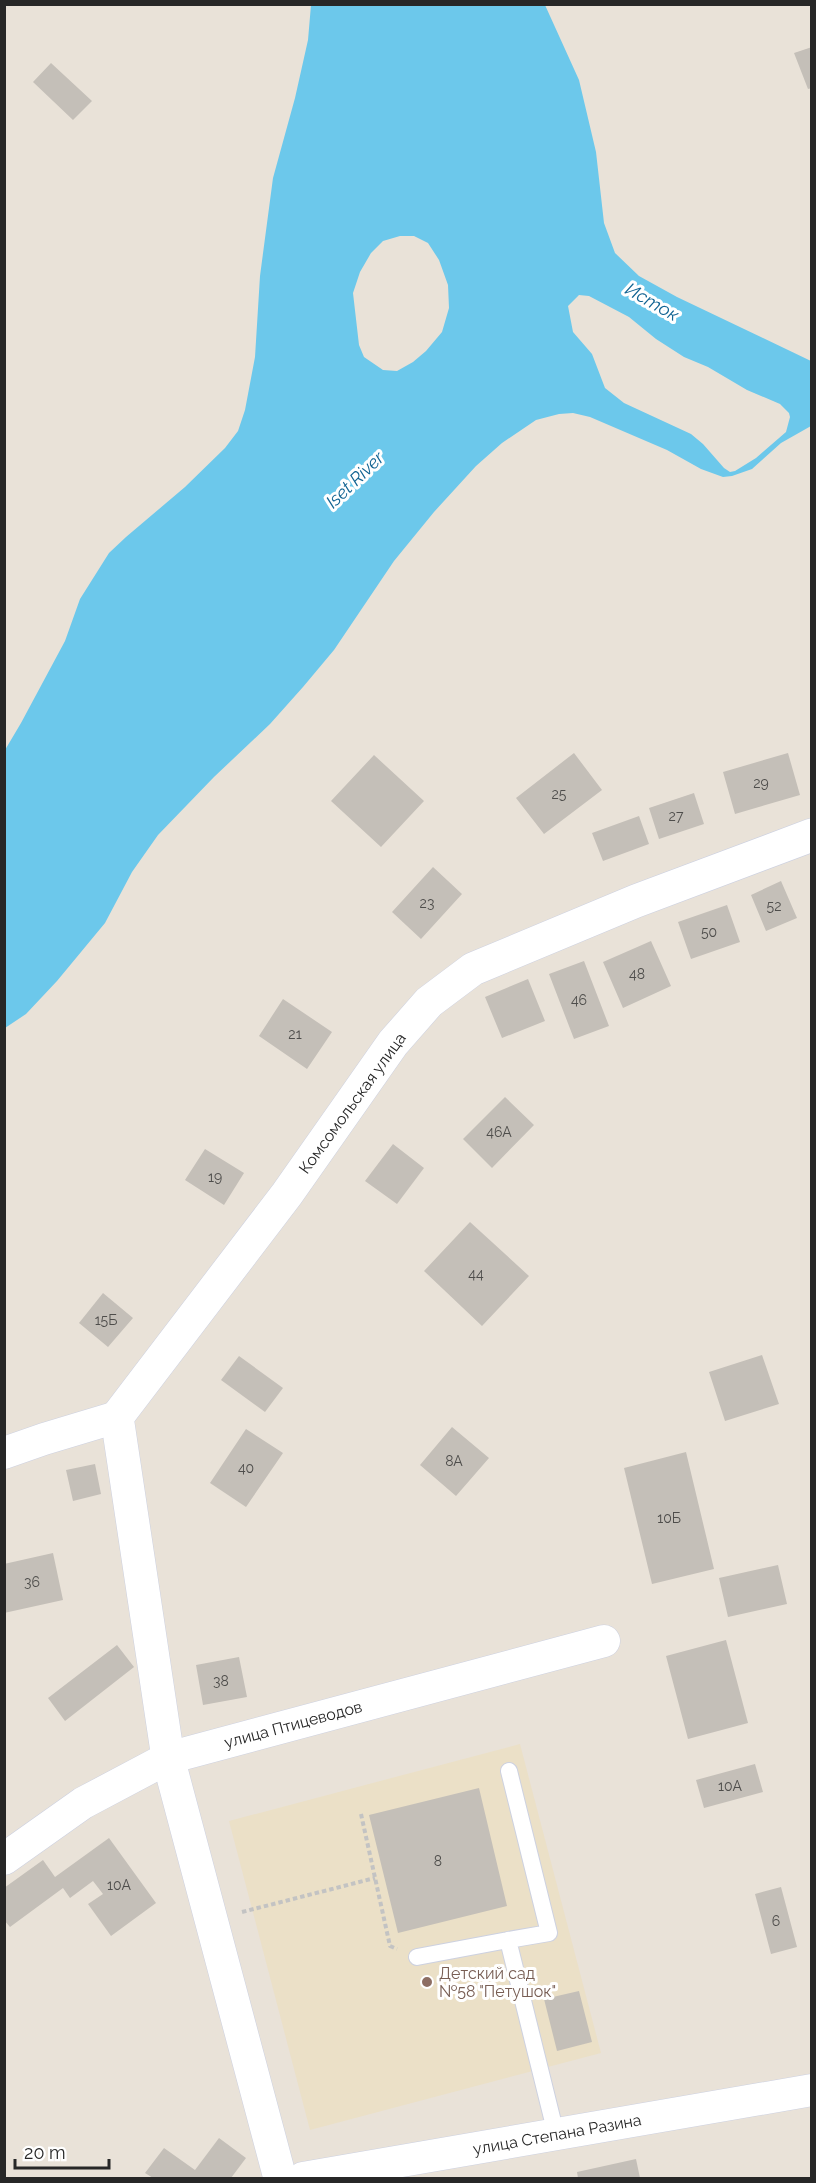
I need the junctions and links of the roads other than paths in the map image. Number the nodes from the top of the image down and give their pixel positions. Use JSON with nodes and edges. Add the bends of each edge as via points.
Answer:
{"nodes":[{"id":1,"x":812,"y":835,"type":"edge"},
{"id":2,"x":117,"y":1417,"type":"junction"},
{"id":3,"x":4,"y":1453,"type":"edge"},
{"id":4,"x":604,"y":1641,"type":"dead end"},
{"id":5,"x":168,"y":1758,"type":"junction"},
{"id":6,"x":509,"y":1771,"type":"dead end"},
{"id":7,"x":4,"y":1859,"type":"edge"},
{"id":8,"x":508,"y":1940,"type":"junction"},
{"id":9,"x":417,"y":1957,"type":"road end"},
{"id":10,"x":812,"y":2090,"type":"edge"},
{"id":11,"x":556,"y":2134,"type":"junction"},
{"id":12,"x":280,"y":2178,"type":"edge"},
{"id":13,"x":303,"y":2178,"type":"edge"}],
"edges":[{"from":1,"to":2,"type":"street","name":"Комсомольская улица","via":[[636,901],[473,969],[429,1002],[393,1043],[287,1194]]},
{"from":2,"to":3,"type":"street"},
{"from":2,"to":5,"type":"street"},
{"from":4,"to":5,"type":"street","name":"улица Птицеводов"},
{"from":5,"to":7,"type":"street","name":"улица Птицеводов","via":[[82,1803]]},
{"from":5,"to":12,"type":"street"},
{"from":6,"to":8,"type":"lane","via":[[549,1932]]},
{"from":8,"to":9,"type":"lane"},
{"from":8,"to":11,"type":"lane"},
{"from":10,"to":11,"type":"street","name":"улица Степана Разина"},
{"from":11,"to":13,"type":"street","name":"улица Степана Разина"}]}
